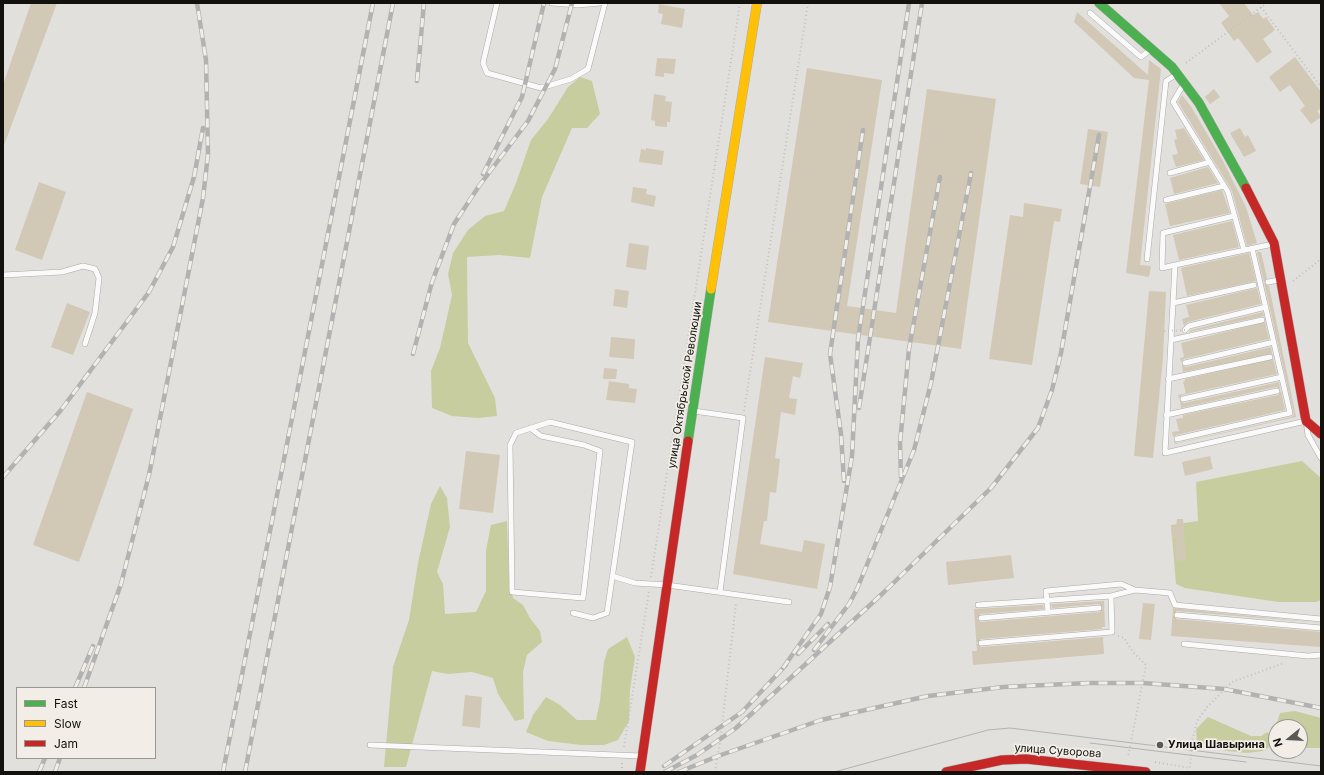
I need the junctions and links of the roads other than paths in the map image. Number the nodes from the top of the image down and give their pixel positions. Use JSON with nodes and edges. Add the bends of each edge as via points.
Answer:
{"nodes":[{"id":1,"x":496,"y":3,"type":"edge"},
{"id":2,"x":552,"y":3,"type":"edge"},
{"id":3,"x":600,"y":3,"type":"edge"},
{"id":4,"x":605,"y":3,"type":"edge"},
{"id":5,"x":757,"y":3,"type":"edge"},
{"id":6,"x":1099,"y":3,"type":"edge"},
{"id":7,"x":1090,"y":13,"type":"dead end"},
{"id":8,"x":1152,"y":48,"type":"junction"},
{"id":9,"x":1176,"y":72,"type":"junction"},
{"id":10,"x":1184,"y":82,"type":"junction"},
{"id":11,"x":1210,"y":162,"type":"junction"},
{"id":12,"x":1170,"y":174,"type":"dead end"},
{"id":13,"x":1224,"y":186,"type":"junction"},
{"id":14,"x":1166,"y":200,"type":"dead end"},
{"id":15,"x":1234,"y":216,"type":"junction"},
{"id":16,"x":1274,"y":243,"type":"junction"},
{"id":17,"x":1252,"y":248,"type":"junction"},
{"id":18,"x":1244,"y":250,"type":"junction"},
{"id":19,"x":1147,"y":259,"type":"dead end"},
{"id":20,"x":1176,"y":265,"type":"junction"},
{"id":21,"x":3,"y":276,"type":"edge"},
{"id":22,"x":1268,"y":282,"type":"dead end"},
{"id":23,"x":1282,"y":284,"type":"junction"},
{"id":24,"x":1254,"y":285,"type":"dead end"},
{"id":25,"x":1173,"y":303,"type":"junction"},
{"id":26,"x":1266,"y":307,"type":"junction"},
{"id":27,"x":1262,"y":320,"type":"dead end"},
{"id":28,"x":1185,"y":330,"type":"road end"},
{"id":29,"x":1171,"y":340,"type":"junction"},
{"id":30,"x":1274,"y":342,"type":"junction"},
{"id":31,"x":85,"y":344,"type":"dead end"},
{"id":32,"x":1270,"y":357,"type":"dead end"},
{"id":33,"x":1185,"y":363,"type":"dead end"},
{"id":34,"x":1282,"y":377,"type":"junction"},
{"id":35,"x":1168,"y":379,"type":"junction"},
{"id":36,"x":1277,"y":391,"type":"dead end"},
{"id":37,"x":1182,"y":399,"type":"dead end"},
{"id":38,"x":692,"y":411,"type":"junction"},
{"id":39,"x":1166,"y":415,"type":"junction"},
{"id":40,"x":1306,"y":421,"type":"junction"},
{"id":41,"x":530,"y":428,"type":"junction"},
{"id":42,"x":1321,"y":434,"type":"edge"},
{"id":43,"x":1177,"y":439,"type":"dead end"},
{"id":44,"x":1321,"y":458,"type":"edge"},
{"id":45,"x":612,"y":576,"type":"junction"},
{"id":46,"x":667,"y":585,"type":"junction"},
{"id":47,"x":1135,"y":590,"type":"junction"},
{"id":48,"x":720,"y":592,"type":"junction"},
{"id":49,"x":1111,"y":596,"type":"junction"},
{"id":50,"x":789,"y":602,"type":"dead end"},
{"id":51,"x":978,"y":605,"type":"dead end"},
{"id":52,"x":1099,"y":608,"type":"dead end"},
{"id":53,"x":1048,"y":612,"type":"junction"},
{"id":54,"x":573,"y":613,"type":"dead end"},
{"id":55,"x":1177,"y":615,"type":"dead end"},
{"id":56,"x":981,"y":618,"type":"dead end"},
{"id":57,"x":1321,"y":619,"type":"edge"},
{"id":58,"x":1321,"y":628,"type":"edge"},
{"id":59,"x":981,"y":643,"type":"dead end"},
{"id":60,"x":1184,"y":644,"type":"dead end"},
{"id":61,"x":1321,"y":655,"type":"edge"},
{"id":62,"x":370,"y":745,"type":"dead end"},
{"id":63,"x":642,"y":756,"type":"junction"},
{"id":64,"x":1093,"y":769,"type":"edge"},
{"id":65,"x":640,"y":772,"type":"edge"},
{"id":66,"x":946,"y":772,"type":"edge"},
{"id":67,"x":1146,"y":772,"type":"edge"}],
"edges":[{"from":1,"to":4,"type":"lane","via":[[483,63],[487,73],[541,88],[588,69]]},
{"from":2,"to":3,"type":"lane"},
{"from":5,"to":38,"type":"main road","name":"улица Октябрьской Революции"},
{"from":6,"to":8,"type":"main road"},
{"from":7,"to":8,"type":"lane","via":[[1140,57]]},
{"from":8,"to":9,"type":"main road"},
{"from":9,"to":10,"type":"main road"},
{"from":9,"to":19,"type":"lane","via":[[1166,81]]},
{"from":10,"to":11,"type":"lane","via":[[1173,102]]},
{"from":10,"to":16,"type":"main road","via":[[1230,157]]},
{"from":11,"to":12,"type":"lane"},
{"from":11,"to":13,"type":"lane"},
{"from":13,"to":14,"type":"lane"},
{"from":13,"to":15,"type":"lane"},
{"from":15,"to":18,"type":"lane"},
{"from":15,"to":20,"type":"lane","via":[[1162,233],[1162,268]]},
{"from":16,"to":17,"type":"lane"},
{"from":16,"to":23,"type":"main road"},
{"from":17,"to":18,"type":"lane"},
{"from":17,"to":26,"type":"lane"},
{"from":18,"to":20,"type":"lane"},
{"from":20,"to":25,"type":"lane"},
{"from":21,"to":31,"type":"lane","via":[[62,272],[83,266],[95,269],[99,278],[95,313]]},
{"from":22,"to":23,"type":"lane"},
{"from":23,"to":40,"type":"main road","via":[[1284,314],[1296,387]]},
{"from":24,"to":25,"type":"lane"},
{"from":25,"to":29,"type":"lane"},
{"from":26,"to":28,"type":"lane","via":[[1189,326]]},
{"from":26,"to":30,"type":"lane"},
{"from":27,"to":29,"type":"lane"},
{"from":29,"to":35,"type":"lane"},
{"from":30,"to":33,"type":"lane"},
{"from":30,"to":34,"type":"lane"},
{"from":32,"to":35,"type":"lane"},
{"from":34,"to":37,"type":"lane"},
{"from":34,"to":43,"type":"lane","via":[[1290,413]]},
{"from":35,"to":39,"type":"lane"},
{"from":36,"to":39,"type":"lane"},
{"from":38,"to":46,"type":"main road","name":"улица Октябрьской Революции"},
{"from":38,"to":48,"type":"lane","via":[[743,418]]},
{"from":39,"to":40,"type":"lane","via":[[1165,453]]},
{"from":40,"to":42,"type":"main road"},
{"from":40,"to":44,"type":"lane","via":[[1308,435]]},
{"from":41,"to":41,"type":"lane","via":[[516,433],[510,445],[512,592],[583,598],[600,451],[542,436]]},
{"from":41,"to":45,"type":"lane","via":[[550,422],[632,442]]},
{"from":45,"to":46,"type":"lane","via":[[635,583]]},
{"from":45,"to":54,"type":"lane","via":[[607,613],[593,618]]},
{"from":46,"to":48,"type":"lane"},
{"from":46,"to":63,"type":"main road","name":"улица Октябрьской Революции"},
{"from":47,"to":49,"type":"lane"},
{"from":47,"to":53,"type":"lane","via":[[1121,584],[1046,591]]},
{"from":47,"to":57,"type":"lane","via":[[1170,593],[1175,605]]},
{"from":48,"to":50,"type":"lane"},
{"from":49,"to":51,"type":"lane"},
{"from":49,"to":59,"type":"lane","via":[[1112,632]]},
{"from":52,"to":53,"type":"lane"},
{"from":53,"to":56,"type":"lane"},
{"from":55,"to":58,"type":"lane"},
{"from":60,"to":61,"type":"lane","via":[[1308,656]]},
{"from":62,"to":63,"type":"lane"},
{"from":63,"to":65,"type":"main road","name":"улица Октябрьской Революции"},
{"from":64,"to":66,"type":"main road","name":"улица Суворова","via":[[1026,759],[1002,760]]},
{"from":64,"to":67,"type":"main road","name":"улица Суворова"}]}
